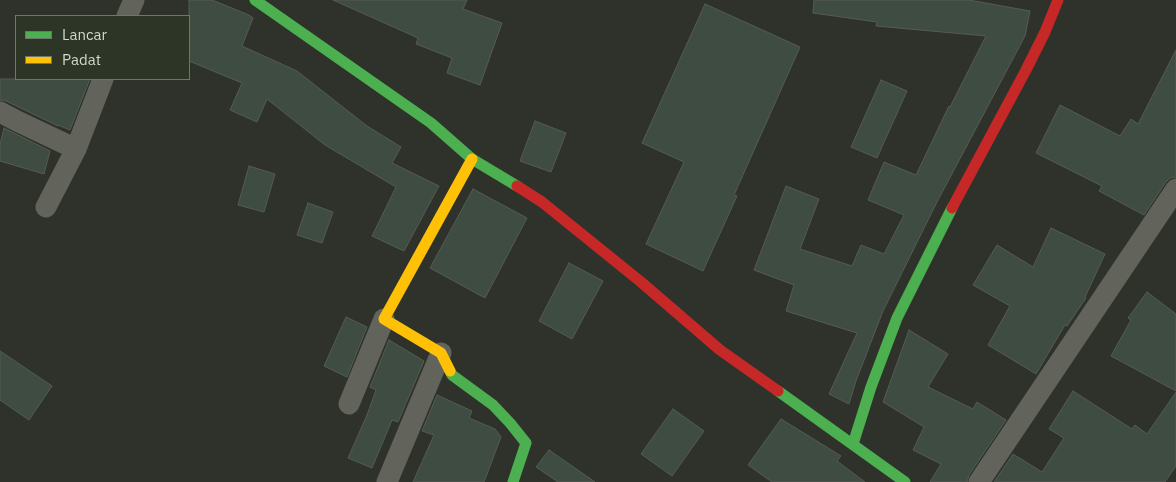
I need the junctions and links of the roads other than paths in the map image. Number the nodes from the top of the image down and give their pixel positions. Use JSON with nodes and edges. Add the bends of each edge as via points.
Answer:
{"nodes":[{"id":1,"x":134,"y":0,"type":"edge"},
{"id":2,"x":1058,"y":0,"type":"edge"},
{"id":3,"x":259,"y":1,"type":"edge"},
{"id":4,"x":127,"y":15,"type":"edge"},
{"id":5,"x":103,"y":80,"type":"edge"},
{"id":6,"x":0,"y":112,"type":"edge"},
{"id":7,"x":76,"y":149,"type":"junction"},
{"id":8,"x":472,"y":159,"type":"junction"},
{"id":9,"x":1176,"y":189,"type":"edge"},
{"id":10,"x":46,"y":206,"type":"dead end"},
{"id":11,"x":384,"y":318,"type":"junction"},
{"id":12,"x":441,"y":353,"type":"junction"},
{"id":13,"x":349,"y":404,"type":"dead end"},
{"id":14,"x":853,"y":444,"type":"junction"},
{"id":15,"x":387,"y":482,"type":"edge"},
{"id":16,"x":513,"y":482,"type":"edge"},
{"id":17,"x":905,"y":482,"type":"edge"},
{"id":18,"x":979,"y":482,"type":"edge"}],
"edges":[{"from":1,"to":4,"type":"street"},
{"from":2,"to":14,"type":"street","via":[[1026,70],[897,318]]},
{"from":3,"to":8,"type":"street","via":[[430,123]]},
{"from":5,"to":7,"type":"street"},
{"from":6,"to":7,"type":"street"},
{"from":7,"to":10,"type":"street"},
{"from":8,"to":11,"type":"street"},
{"from":8,"to":14,"type":"street","via":[[542,202],[720,350]]},
{"from":9,"to":18,"type":"street"},
{"from":11,"to":12,"type":"street"},
{"from":11,"to":13,"type":"street"},
{"from":12,"to":15,"type":"street"},
{"from":12,"to":16,"type":"street","via":[[452,375],[493,405],[526,443]]},
{"from":14,"to":17,"type":"street"}]}
